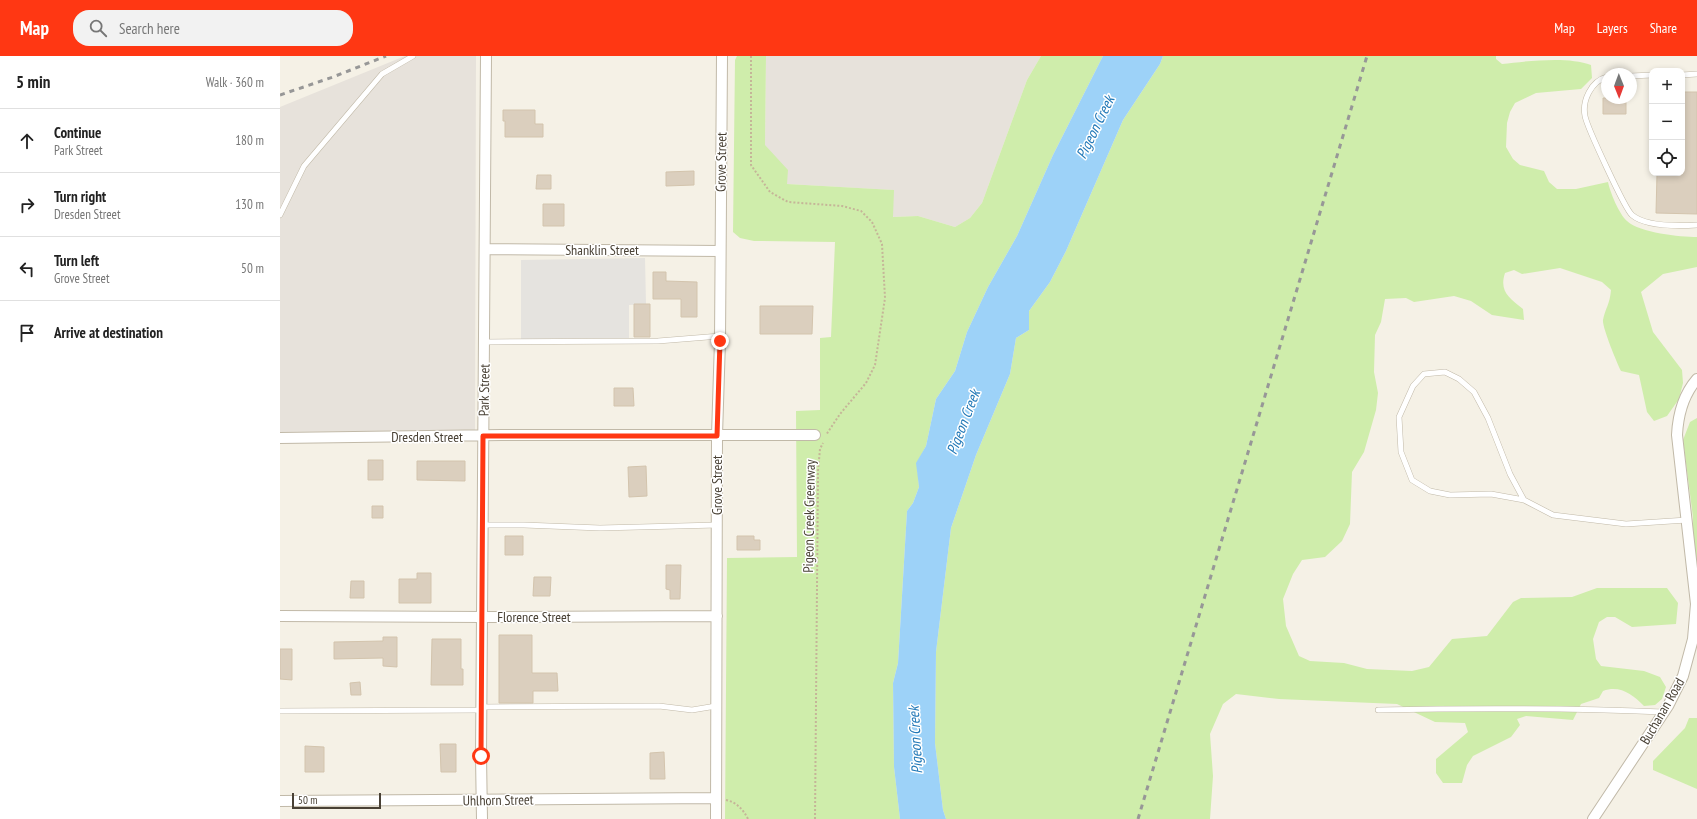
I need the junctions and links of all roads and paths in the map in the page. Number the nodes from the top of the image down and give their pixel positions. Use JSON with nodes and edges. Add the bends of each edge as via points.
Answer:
{"nodes":[{"id":1,"x":414,"y":56,"type":"edge"},
{"id":2,"x":486,"y":56,"type":"edge"},
{"id":3,"x":722,"y":56,"type":"edge"},
{"id":4,"x":751,"y":56,"type":"edge"},
{"id":5,"x":1685,"y":74,"type":"edge"},
{"id":6,"x":1697,"y":74,"type":"edge"},
{"id":7,"x":1649,"y":75,"type":"edge"},
{"id":8,"x":1637,"y":76,"type":"edge"},
{"id":9,"x":1601,"y":82,"type":"edge"},
{"id":10,"x":280,"y":215,"type":"edge"},
{"id":11,"x":1697,"y":225,"type":"edge"},
{"id":12,"x":485,"y":249,"type":"junction"},
{"id":13,"x":720,"y":251,"type":"junction"},
{"id":14,"x":720,"y":336,"type":"junction"},
{"id":15,"x":485,"y":342,"type":"junction"},
{"id":16,"x":1697,"y":379,"type":"edge"},
{"id":17,"x":815,"y":435,"type":"dead end"},
{"id":18,"x":483,"y":436,"type":"junction"},
{"id":19,"x":717,"y":436,"type":"junction"},
{"id":20,"x":280,"y":438,"type":"edge"},
{"id":21,"x":1524,"y":500,"type":"junction"},
{"id":22,"x":1687,"y":520,"type":"junction"},
{"id":23,"x":483,"y":525,"type":"junction"},
{"id":24,"x":717,"y":525,"type":"junction"},
{"id":25,"x":280,"y":616,"type":"edge"},
{"id":26,"x":717,"y":616,"type":"junction"},
{"id":27,"x":482,"y":617,"type":"junction"},
{"id":28,"x":716,"y":706,"type":"junction"},
{"id":29,"x":481,"y":709,"type":"junction"},
{"id":30,"x":1378,"y":710,"type":"dead end"},
{"id":31,"x":280,"y":711,"type":"edge"},
{"id":32,"x":1664,"y":712,"type":"junction"},
{"id":33,"x":716,"y":798,"type":"junction"},
{"id":34,"x":280,"y":800,"type":"edge"},
{"id":35,"x":482,"y":800,"type":"junction"},
{"id":36,"x":482,"y":819,"type":"edge"},
{"id":37,"x":716,"y":819,"type":"edge"},
{"id":38,"x":748,"y":819,"type":"edge"},
{"id":39,"x":815,"y":819,"type":"edge"},
{"id":40,"x":1593,"y":819,"type":"edge"}],
"edges":[{"from":1,"to":10,"type":"lane","via":[[382,74],[304,166]]},
{"from":2,"to":12,"type":"street","name":"Park Street"},
{"from":3,"to":13,"type":"street","name":"Grove Street"},
{"from":4,"to":39,"type":"path","name":"Pigeon Creek Greenway","via":[[751,165],[770,192],[788,202],[842,206],[861,211],[872,222],[882,244],[885,298],[876,365],[866,383],[826,434],[820,449]]},
{"from":5,"to":6,"type":"lane"},
{"from":7,"to":8,"type":"lane"},
{"from":9,"to":11,"type":"lane","via":[[1593,87],[1585,100],[1585,116],[1621,198],[1632,215],[1651,223]]},
{"from":12,"to":13,"type":"street","name":"Shanklin Street"},
{"from":12,"to":15,"type":"street","name":"Park Street"},
{"from":13,"to":14,"type":"street","name":"Grove Street"},
{"from":14,"to":15,"type":"lane","via":[[658,341]]},
{"from":14,"to":19,"type":"street","name":"Grove Street"},
{"from":15,"to":18,"type":"street","name":"Park Street"},
{"from":16,"to":22,"type":"street","name":"Buchanan Road","via":[[1690,389],[1677,424]]},
{"from":17,"to":19,"type":"street","name":"Dresden Street"},
{"from":18,"to":19,"type":"street","name":"Dresden Street"},
{"from":18,"to":20,"type":"street","name":"Dresden Street"},
{"from":18,"to":23,"type":"street","name":"Park Street"},
{"from":19,"to":24,"type":"street","name":"Grove Street"},
{"from":21,"to":21,"type":"lane","via":[[1474,392],[1460,379],[1445,372],[1424,374],[1413,386],[1399,417],[1401,452],[1412,480],[1430,491],[1450,495],[1491,494]]},
{"from":21,"to":22,"type":"lane","via":[[1560,516],[1626,524]]},
{"from":22,"to":32,"type":"street","name":"Buchanan Road","via":[[1697,612],[1683,676]]},
{"from":23,"to":24,"type":"lane","via":[[600,528]]},
{"from":23,"to":27,"type":"street","name":"Park Street"},
{"from":24,"to":26,"type":"street","name":"Grove Street"},
{"from":25,"to":27,"type":"street","name":"Florence Street"},
{"from":26,"to":27,"type":"street","name":"Florence Street"},
{"from":26,"to":28,"type":"street","name":"Grove Street"},
{"from":27,"to":29,"type":"street","name":"Park Street"},
{"from":28,"to":29,"type":"lane","via":[[692,710],[659,706]]},
{"from":28,"to":33,"type":"street","name":"Grove Street"},
{"from":29,"to":31,"type":"lane"},
{"from":29,"to":35,"type":"street","name":"Park Street"},
{"from":30,"to":32,"type":"lane","via":[[1482,708]]},
{"from":32,"to":40,"type":"street","name":"Buchanan Road"},
{"from":33,"to":35,"type":"street","name":"Uhlhorn Street"},
{"from":33,"to":37,"type":"street","name":"Grove Street"},
{"from":33,"to":38,"type":"path","via":[[735,802]]},
{"from":34,"to":35,"type":"street","name":"Uhlhorn Street"},
{"from":35,"to":36,"type":"street","name":"Park Street"}]}
